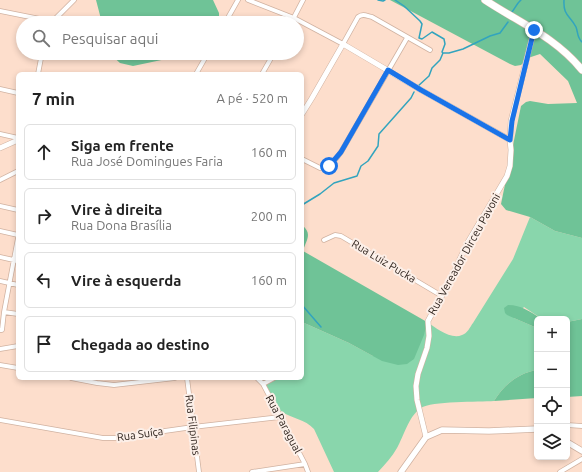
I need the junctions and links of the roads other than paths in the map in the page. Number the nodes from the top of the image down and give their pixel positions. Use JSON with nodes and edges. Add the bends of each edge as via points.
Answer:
{"nodes":[{"id":1,"x":74,"y":0,"type":"edge"},
{"id":2,"x":238,"y":0,"type":"edge"},
{"id":3,"x":248,"y":0,"type":"edge"},
{"id":4,"x":303,"y":0,"type":"edge"},
{"id":5,"x":486,"y":0,"type":"edge"},
{"id":6,"x":0,"y":11,"type":"edge"},
{"id":7,"x":23,"y":16,"type":"edge"},
{"id":8,"x":58,"y":16,"type":"edge"},
{"id":9,"x":229,"y":16,"type":"edge"},
{"id":10,"x":289,"y":16,"type":"edge"},
{"id":11,"x":295,"y":16,"type":"edge"},
{"id":12,"x":304,"y":23,"type":"edge"},
{"id":13,"x":534,"y":30,"type":"junction"},
{"id":14,"x":407,"y":38,"type":"junction"},
{"id":15,"x":343,"y":44,"type":"junction"},
{"id":16,"x":430,"y":50,"type":"dead end"},
{"id":17,"x":41,"y":60,"type":"edge"},
{"id":18,"x":203,"y":60,"type":"edge"},
{"id":19,"x":270,"y":60,"type":"edge"},
{"id":20,"x":388,"y":70,"type":"junction"},
{"id":21,"x":582,"y":70,"type":"edge"},
{"id":22,"x":38,"y":72,"type":"edge"},
{"id":23,"x":197,"y":72,"type":"edge"},
{"id":24,"x":263,"y":72,"type":"edge"},
{"id":25,"x":0,"y":89,"type":"edge"},
{"id":26,"x":16,"y":93,"type":"edge"},
{"id":27,"x":304,"y":111,"type":"edge"},
{"id":28,"x":0,"y":134,"type":"edge"},
{"id":29,"x":16,"y":138,"type":"edge"},
{"id":30,"x":16,"y":140,"type":"edge"},
{"id":31,"x":510,"y":140,"type":"junction"},
{"id":32,"x":0,"y":148,"type":"edge"},
{"id":33,"x":304,"y":160,"type":"edge"},
{"id":34,"x":16,"y":173,"type":"edge"},
{"id":35,"x":0,"y":180,"type":"edge"},
{"id":36,"x":0,"y":206,"type":"edge"},
{"id":37,"x":16,"y":210,"type":"edge"},
{"id":38,"x":0,"y":231,"type":"edge"},
{"id":39,"x":16,"y":235,"type":"edge"},
{"id":40,"x":324,"y":240,"type":"dead end"},
{"id":41,"x":0,"y":257,"type":"edge"},
{"id":42,"x":16,"y":261,"type":"edge"},
{"id":43,"x":0,"y":281,"type":"edge"},
{"id":44,"x":9,"y":283,"type":"junction"},
{"id":45,"x":16,"y":285,"type":"edge"},
{"id":46,"x":442,"y":296,"type":"junction"},
{"id":47,"x":4,"y":312,"type":"junction"},
{"id":48,"x":16,"y":314,"type":"edge"},
{"id":49,"x":0,"y":330,"type":"edge"},
{"id":50,"x":16,"y":346,"type":"edge"},
{"id":51,"x":0,"y":349,"type":"edge"},
{"id":52,"x":0,"y":366,"type":"edge"},
{"id":53,"x":16,"y":368,"type":"edge"},
{"id":54,"x":81,"y":380,"type":"edge"},
{"id":55,"x":158,"y":380,"type":"edge"},
{"id":56,"x":187,"y":380,"type":"edge"},
{"id":57,"x":259,"y":380,"type":"edge"},
{"id":58,"x":270,"y":380,"type":"edge"},
{"id":59,"x":263,"y":384,"type":"junction"},
{"id":60,"x":280,"y":417,"type":"junction"},
{"id":61,"x":0,"y":420,"type":"edge"},
{"id":62,"x":570,"y":425,"type":"edge"},
{"id":63,"x":582,"y":426,"type":"edge"},
{"id":64,"x":193,"y":427,"type":"junction"},
{"id":65,"x":534,"y":429,"type":"edge"},
{"id":66,"x":426,"y":437,"type":"junction"},
{"id":67,"x":570,"y":444,"type":"edge"},
{"id":68,"x":582,"y":451,"type":"edge"},
{"id":69,"x":582,"y":459,"type":"edge"},
{"id":70,"x":306,"y":464,"type":"junction"},
{"id":71,"x":199,"y":472,"type":"edge"},
{"id":72,"x":252,"y":472,"type":"edge"},
{"id":73,"x":308,"y":472,"type":"edge"},
{"id":74,"x":401,"y":472,"type":"edge"},
{"id":75,"x":560,"y":472,"type":"edge"}],
"edges":[{"from":1,"to":8,"type":"street"},
{"from":2,"to":9,"type":"street"},
{"from":3,"to":10,"type":"street"},
{"from":4,"to":11,"type":"street"},
{"from":5,"to":13,"type":"highway"},
{"from":6,"to":7,"type":"street"},
{"from":12,"to":15,"type":"street"},
{"from":13,"to":21,"type":"highway","via":[[557,45]]},
{"from":13,"to":31,"type":"street","name":"Rua Vereador Dirceu Pavoni","via":[[512,121]]},
{"from":14,"to":15,"type":"street","via":[[372,18],[361,15]]},
{"from":14,"to":16,"type":"street"},
{"from":14,"to":20,"type":"street"},
{"from":15,"to":20,"type":"street"},
{"from":15,"to":27,"type":"street"},
{"from":17,"to":22,"type":"street"},
{"from":18,"to":23,"type":"street"},
{"from":19,"to":24,"type":"street"},
{"from":20,"to":31,"type":"street"},
{"from":20,"to":33,"type":"street","via":[[341,152],[329,166],[320,168]]},
{"from":25,"to":26,"type":"street"},
{"from":28,"to":29,"type":"street"},
{"from":30,"to":32,"type":"street"},
{"from":31,"to":46,"type":"street","name":"Rua Vereador Dirceu Pavoni","via":[[510,166],[507,176],[468,242]]},
{"from":34,"to":35,"type":"street"},
{"from":36,"to":37,"type":"street"},
{"from":38,"to":39,"type":"street"},
{"from":40,"to":46,"type":"street","name":"Rua Luiz Pucka","via":[[335,235],[341,236]]},
{"from":41,"to":42,"type":"street"},
{"from":42,"to":44,"type":"street"},
{"from":43,"to":44,"type":"street"},
{"from":44,"to":45,"type":"street"},
{"from":44,"to":47,"type":"street"},
{"from":46,"to":66,"type":"street","name":"Rua Vereador Dirceu Pavoni","via":[[428,321],[427,348],[416,386]]},
{"from":47,"to":48,"type":"street"},
{"from":47,"to":49,"type":"street"},
{"from":50,"to":51,"type":"street"},
{"from":52,"to":53,"type":"street"},
{"from":54,"to":55,"type":"street","via":[[114,385]]},
{"from":56,"to":64,"type":"street","name":"Rua Filipinas"},
{"from":57,"to":59,"type":"street","name":"Rua Paragual"},
{"from":58,"to":59,"type":"street"},
{"from":59,"to":60,"type":"street","name":"Rua Paragual"},
{"from":60,"to":64,"type":"street","name":"Rua Suíça"},
{"from":60,"to":70,"type":"street","name":"Rua Paragual"},
{"from":61,"to":64,"type":"street","name":"Rua Suíça","via":[[103,438]]},
{"from":62,"to":63,"type":"street"},
{"from":64,"to":71,"type":"street","name":"Rua Filipinas"},
{"from":65,"to":66,"type":"main road","via":[[442,430]]},
{"from":66,"to":74,"type":"main road"},
{"from":67,"to":68,"type":"main road"},
{"from":69,"to":75,"type":"street"},
{"from":70,"to":72,"type":"street"},
{"from":70,"to":73,"type":"street","name":"Rua Paragual"}]}
